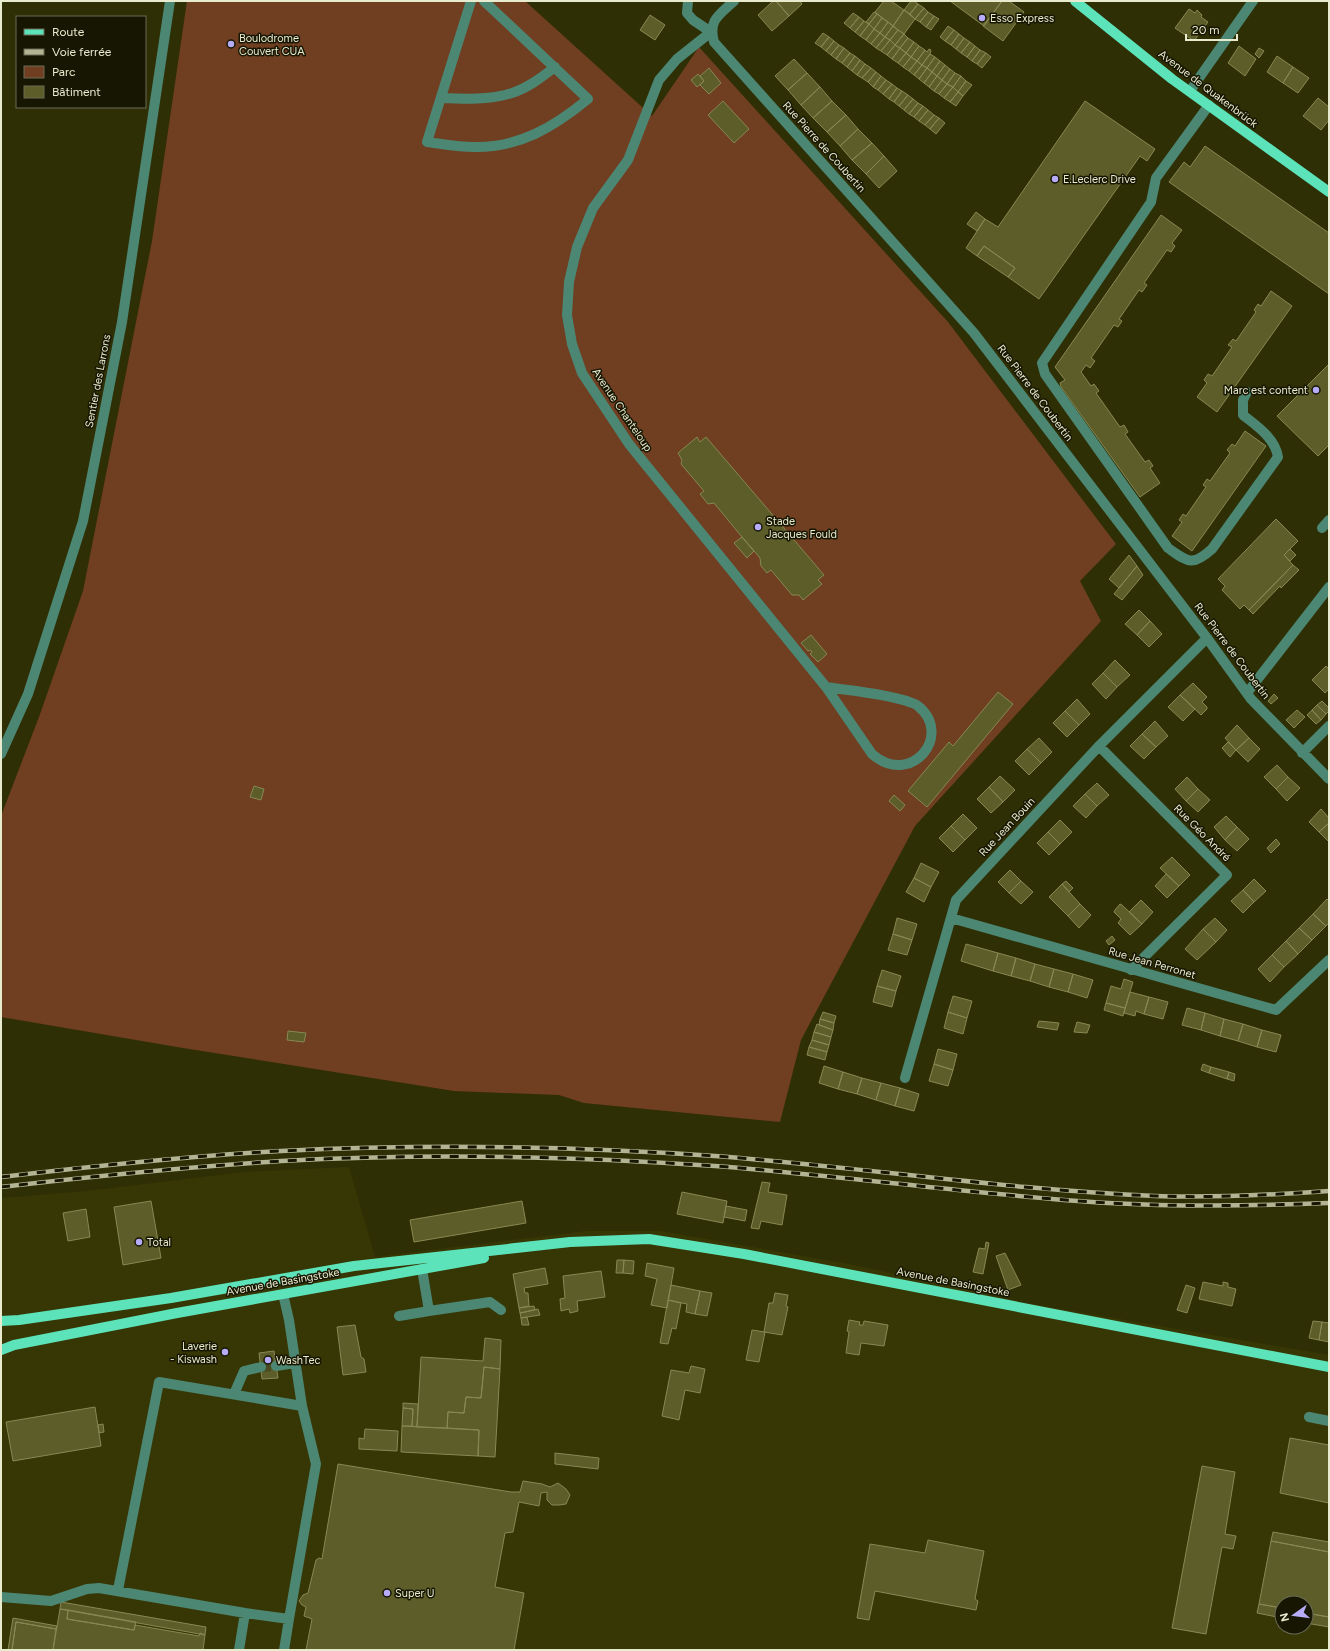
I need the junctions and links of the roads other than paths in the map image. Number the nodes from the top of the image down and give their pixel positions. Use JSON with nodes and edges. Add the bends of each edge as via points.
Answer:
{"nodes":[{"id":1,"x":170,"y":1,"type":"edge"},
{"id":2,"x":471,"y":1,"type":"edge"},
{"id":3,"x":484,"y":1,"type":"edge"},
{"id":4,"x":688,"y":1,"type":"edge"},
{"id":5,"x":734,"y":1,"type":"edge"},
{"id":6,"x":1075,"y":1,"type":"edge"},
{"id":7,"x":1253,"y":1,"type":"edge"},
{"id":8,"x":711,"y":32,"type":"junction"},
{"id":9,"x":555,"y":68,"type":"junction"},
{"id":10,"x":1190,"y":91,"type":"junction"},
{"id":11,"x":441,"y":98,"type":"junction"},
{"id":12,"x":1209,"y":105,"type":"junction"},
{"id":13,"x":1329,"y":192,"type":"edge"},
{"id":14,"x":1247,"y":392,"type":"dead end"},
{"id":15,"x":1329,"y":520,"type":"edge"},
{"id":16,"x":1322,"y":528,"type":"dead end"},
{"id":17,"x":1329,"y":587,"type":"edge"},
{"id":18,"x":1207,"y":638,"type":"junction"},
{"id":19,"x":826,"y":687,"type":"junction"},
{"id":20,"x":1247,"y":694,"type":"junction"},
{"id":21,"x":1329,"y":726,"type":"edge"},
{"id":22,"x":1099,"y":746,"type":"junction"},
{"id":23,"x":1302,"y":753,"type":"junction"},
{"id":24,"x":1,"y":754,"type":"edge"},
{"id":25,"x":1329,"y":779,"type":"edge"},
{"id":26,"x":951,"y":918,"type":"junction"},
{"id":27,"x":1329,"y":960,"type":"edge"},
{"id":28,"x":1131,"y":970,"type":"junction"},
{"id":29,"x":905,"y":1078,"type":"dead end"},
{"id":30,"x":570,"y":1242,"type":"junction"},
{"id":31,"x":422,"y":1269,"type":"junction"},
{"id":32,"x":283,"y":1294,"type":"junction"},
{"id":33,"x":501,"y":1310,"type":"dead end"},
{"id":34,"x":429,"y":1311,"type":"junction"},
{"id":35,"x":399,"y":1316,"type":"dead end"},
{"id":36,"x":1,"y":1320,"type":"edge"},
{"id":37,"x":1,"y":1350,"type":"edge"},
{"id":38,"x":295,"y":1363,"type":"junction"},
{"id":39,"x":276,"y":1366,"type":"tunnel mouth"},
{"id":40,"x":261,"y":1367,"type":"tunnel mouth"},
{"id":41,"x":1329,"y":1367,"type":"edge"},
{"id":42,"x":234,"y":1394,"type":"junction"},
{"id":43,"x":302,"y":1406,"type":"junction"},
{"id":44,"x":1309,"y":1417,"type":"dead end"},
{"id":45,"x":1329,"y":1421,"type":"edge"},
{"id":46,"x":118,"y":1590,"type":"junction"},
{"id":47,"x":1,"y":1597,"type":"edge"},
{"id":48,"x":245,"y":1613,"type":"junction"},
{"id":49,"x":289,"y":1619,"type":"junction"},
{"id":50,"x":239,"y":1650,"type":"edge"},
{"id":51,"x":284,"y":1650,"type":"edge"}],
"edges":[{"from":1,"to":24,"type":"street","name":"Sentier des Larrons","via":[[122,322],[83,521],[28,694]]},
{"from":2,"to":11,"type":"street"},
{"from":3,"to":9,"type":"street"},
{"from":4,"to":8,"type":"street","via":[[687,13]]},
{"from":5,"to":8,"type":"street","via":[[713,20]]},
{"from":6,"to":10,"type":"main road","name":"Avenue de Quakenbrück"},
{"from":7,"to":10,"type":"street"},
{"from":8,"to":18,"type":"street","name":"Rue Pierre de Coubertin","via":[[714,42],[974,333]]},
{"from":8,"to":19,"type":"street","name":"Avenue Chanteloup","via":[[677,59],[659,80],[628,160],[594,208],[577,247],[569,282],[567,315],[572,344],[582,373],[629,444]]},
{"from":9,"to":11,"type":"street","via":[[514,93],[477,99]]},
{"from":9,"to":11,"type":"street","via":[[588,99],[565,118],[526,138],[502,145],[474,147],[428,142]]},
{"from":10,"to":12,"type":"main road","name":"Avenue de Quakenbrück"},
{"from":12,"to":13,"type":"main road","name":"Avenue de Quakenbrück"},
{"from":12,"to":14,"type":"street","via":[[1156,178],[1151,202],[1042,363],[1044,374],[1168,548],[1192,562],[1201,559],[1212,549],[1278,457],[1277,450],[1266,434],[1243,415],[1243,400]]},
{"from":15,"to":16,"type":"street"},
{"from":17,"to":20,"type":"street"},
{"from":18,"to":20,"type":"street","name":"Rue Pierre de Coubertin"},
{"from":18,"to":22,"type":"street","name":"Rue Jean Bouin"},
{"from":19,"to":19,"type":"street","name":"Avenue Chanteloup","via":[[887,695],[917,705],[929,719],[932,738],[922,756],[910,763],[894,766],[880,762]]},
{"from":20,"to":23,"type":"street","name":"Rue Pierre de Coubertin"},
{"from":21,"to":23,"type":"street"},
{"from":22,"to":26,"type":"street","name":"Rue Jean Bouin","via":[[956,900]]},
{"from":22,"to":28,"type":"street","name":"Rue Géo André","via":[[1227,875]]},
{"from":23,"to":25,"type":"street","name":"Rue Pierre de Coubertin"},
{"from":26,"to":28,"type":"street","name":"Rue Jean Perronet"},
{"from":26,"to":29,"type":"street","name":"Rue Jean Bouin"},
{"from":27,"to":28,"type":"street","name":"Rue Jean Perronet","via":[[1276,1010]]},
{"from":30,"to":31,"type":"main road","name":"Avenue de Basingstoke"},
{"from":30,"to":36,"type":"main road","name":"Avenue de Basingstoke","via":[[354,1266],[171,1298],[18,1320]]},
{"from":30,"to":41,"type":"main road","name":"Avenue de Basingstoke","via":[[649,1239],[737,1252]]},
{"from":31,"to":32,"type":"main road","name":"Avenue de Basingstoke"},
{"from":31,"to":34,"type":"street"},
{"from":32,"to":37,"type":"main road","name":"Avenue de Basingstoke","via":[[38,1340]]},
{"from":32,"to":38,"type":"street"},
{"from":33,"to":34,"type":"street","via":[[490,1302]]},
{"from":34,"to":35,"type":"street"},
{"from":38,"to":39,"type":"street"},
{"from":38,"to":43,"type":"street"},
{"from":40,"to":42,"type":"street","via":[[244,1372]]},
{"from":42,"to":43,"type":"street"},
{"from":42,"to":46,"type":"street","via":[[159,1382]]},
{"from":43,"to":49,"type":"street","via":[[316,1464]]},
{"from":44,"to":45,"type":"street"},
{"from":46,"to":47,"type":"street","via":[[87,1589],[51,1601]]},
{"from":46,"to":48,"type":"street"},
{"from":48,"to":49,"type":"street"},
{"from":48,"to":50,"type":"street"},
{"from":49,"to":51,"type":"street"}]}
